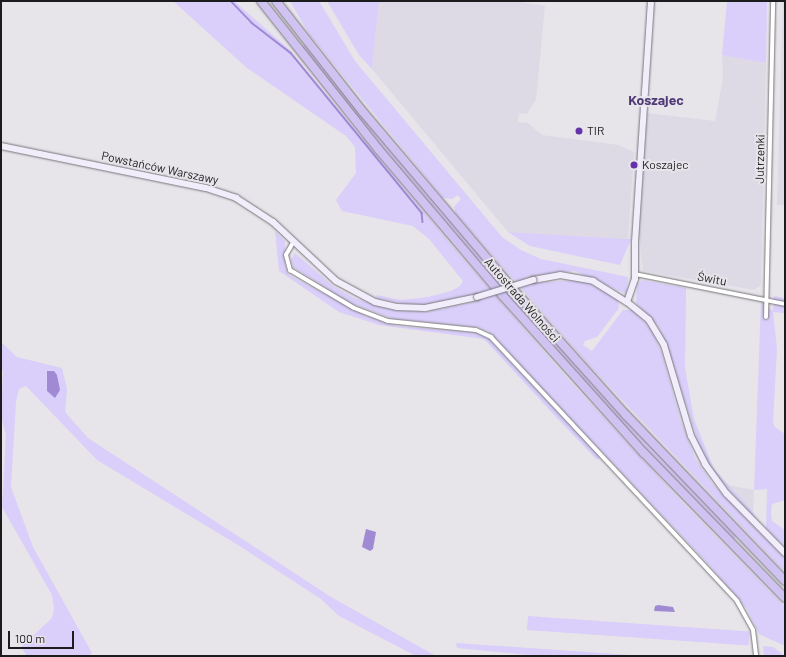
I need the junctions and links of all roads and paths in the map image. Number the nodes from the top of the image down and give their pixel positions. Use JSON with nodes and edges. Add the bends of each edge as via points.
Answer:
{"nodes":[{"id":1,"x":261,"y":1,"type":"edge"},
{"id":2,"x":276,"y":1,"type":"edge"},
{"id":3,"x":651,"y":1,"type":"edge"},
{"id":4,"x":773,"y":1,"type":"edge"},
{"id":5,"x":1,"y":146,"type":"edge"},
{"id":6,"x":294,"y":241,"type":"junction"},
{"id":7,"x":636,"y":274,"type":"junction"},
{"id":8,"x":766,"y":300,"type":"junction"},
{"id":9,"x":627,"y":302,"type":"junction"},
{"id":10,"x":785,"y":304,"type":"edge"},
{"id":11,"x":766,"y":317,"type":"dead end"},
{"id":12,"x":785,"y":552,"type":"edge"},
{"id":13,"x":785,"y":581,"type":"edge"},
{"id":14,"x":785,"y":598,"type":"edge"},
{"id":15,"x":756,"y":656,"type":"edge"}],
"edges":[{"from":1,"to":14,"type":"highway","name":"Autostrada Wolności","via":[[379,150],[502,295],[644,453]]},
{"from":2,"to":13,"type":"highway","name":"Autostrada Wolności","via":[[364,112],[521,298],[626,415]]},
{"from":3,"to":7,"type":"street","via":[[634,247]]},
{"from":4,"to":8,"type":"street","name":"Jutrzenki"},
{"from":5,"to":6,"type":"street","name":"Powstańców Warszawy","via":[[216,191],[259,212]]},
{"from":6,"to":9,"type":"street","name":"Powstańców Warszawy","bridge":true,"via":[[336,281],[355,294],[379,303],[425,308],[560,275],[585,278]]},
{"from":6,"to":15,"type":"street","via":[[286,255],[290,270],[354,308],[388,322],[476,330],[491,338],[742,607],[753,630]]},
{"from":7,"to":8,"type":"street","name":"Świtu"},
{"from":7,"to":9,"type":"street","via":[[632,295]]},
{"from":8,"to":10,"type":"street","name":"Świtu"},
{"from":8,"to":11,"type":"street","name":"Jutrzenki"},
{"from":9,"to":12,"type":"street","name":"Powstańców Warszawy","via":[[649,320],[661,339],[691,436],[710,473],[727,494]]}]}
